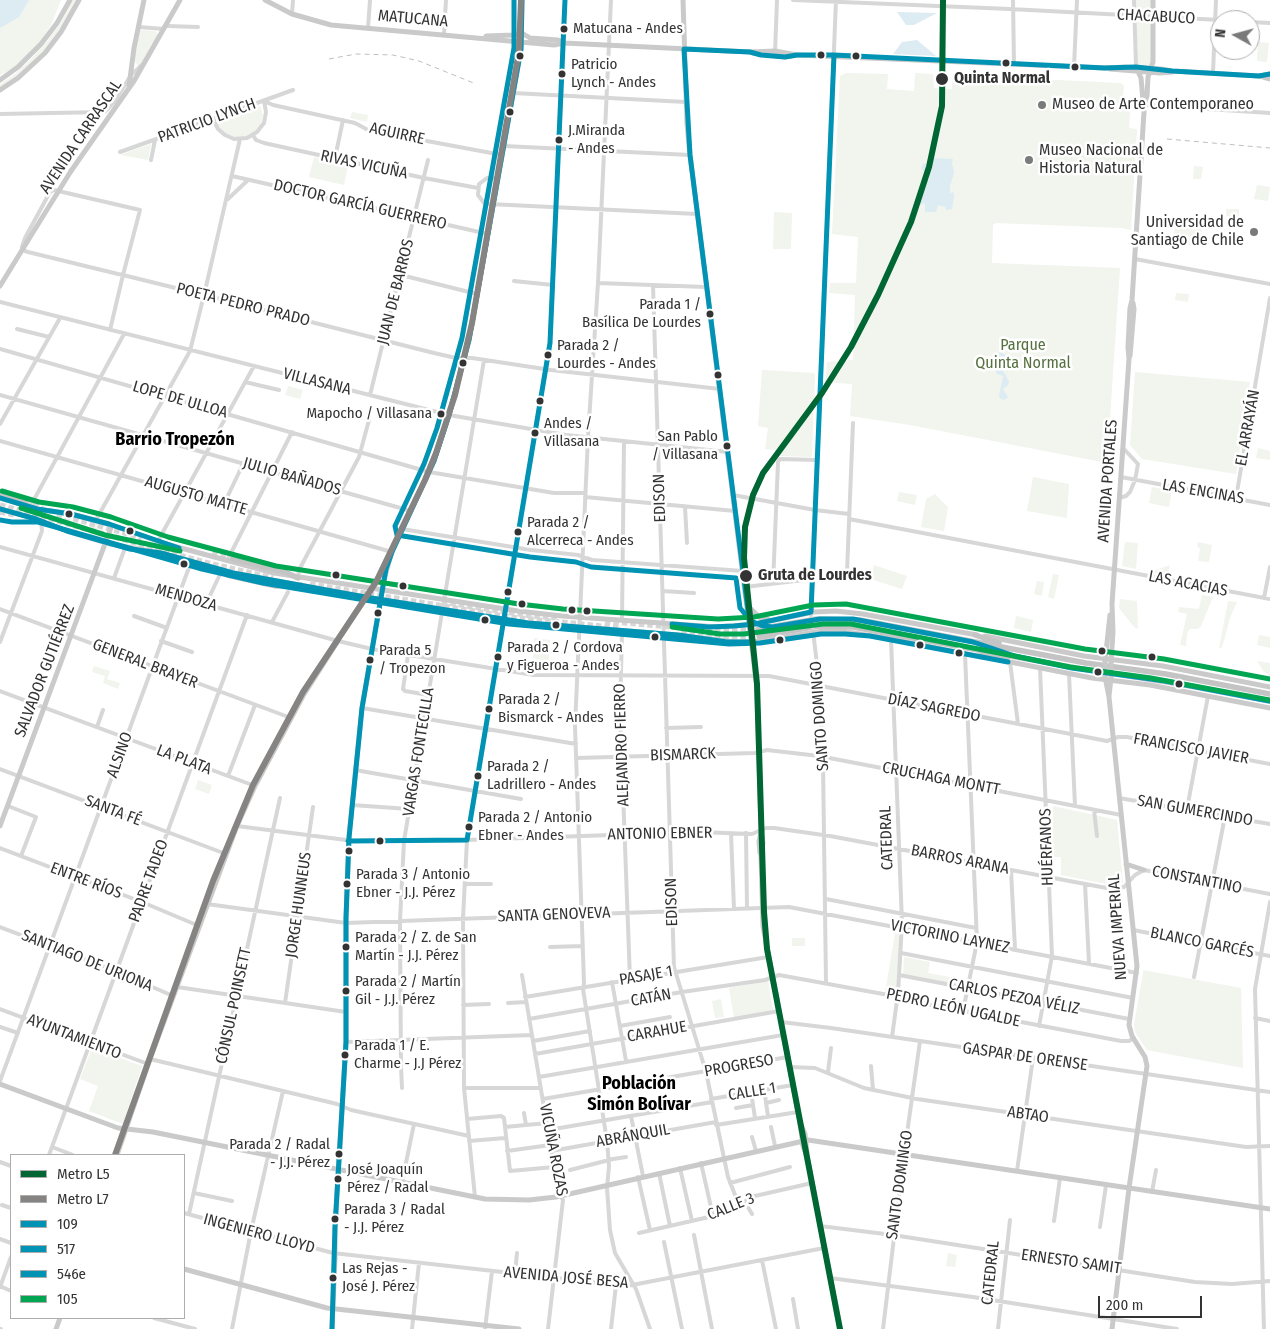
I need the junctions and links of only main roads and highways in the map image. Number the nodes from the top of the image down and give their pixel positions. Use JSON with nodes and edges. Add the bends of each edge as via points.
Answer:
{"nodes":[{"id":1,"x":70,"y":0,"type":"edge"},
{"id":2,"x":79,"y":0,"type":"edge"},
{"id":3,"x":144,"y":0,"type":"edge"},
{"id":4,"x":180,"y":0,"type":"edge"},
{"id":5,"x":265,"y":0,"type":"edge"},
{"id":6,"x":522,"y":0,"type":"edge"},
{"id":7,"x":683,"y":0,"type":"edge"},
{"id":8,"x":1153,"y":0,"type":"edge"},
{"id":9,"x":943,"y":3,"type":"edge"},
{"id":10,"x":522,"y":33,"type":"junction"},
{"id":11,"x":478,"y":37,"type":"junction"},
{"id":12,"x":522,"y":42,"type":"junction"},
{"id":13,"x":564,"y":43,"type":"junction"},
{"id":14,"x":684,"y":49,"type":"junction"},
{"id":15,"x":942,"y":60,"type":"junction"},
{"id":16,"x":1136,"y":67,"type":"junction"},
{"id":17,"x":1105,"y":68,"type":"junction"},
{"id":18,"x":1150,"y":70,"type":"junction"},
{"id":19,"x":1140,"y":72,"type":"junction"},
{"id":20,"x":135,"y":74,"type":"junction"},
{"id":21,"x":1270,"y":74,"type":"edge"},
{"id":22,"x":1259,"y":76,"type":"junction"},
{"id":23,"x":1270,"y":79,"type":"edge"},
{"id":24,"x":0,"y":80,"type":"edge"},
{"id":25,"x":0,"y":91,"type":"edge"},
{"id":26,"x":1144,"y":105,"type":"junction"},
{"id":27,"x":0,"y":286,"type":"edge"},
{"id":28,"x":0,"y":495,"type":"edge"},
{"id":29,"x":25,"y":502,"type":"tunnel mouth"},
{"id":30,"x":0,"y":509,"type":"edge"},
{"id":31,"x":112,"y":525,"type":"junction"},
{"id":32,"x":106,"y":542,"type":"junction"},
{"id":33,"x":392,"y":552,"type":"junction"},
{"id":34,"x":233,"y":558,"type":"tunnel mouth"},
{"id":35,"x":227,"y":575,"type":"dead end"},
{"id":36,"x":298,"y":578,"type":"junction"},
{"id":37,"x":301,"y":585,"type":"junction"},
{"id":38,"x":374,"y":588,"type":"junction"},
{"id":39,"x":382,"y":589,"type":"junction"},
{"id":40,"x":368,"y":598,"type":"junction"},
{"id":41,"x":381,"y":600,"type":"junction"},
{"id":42,"x":389,"y":601,"type":"junction"},
{"id":43,"x":747,"y":604,"type":"junction"},
{"id":44,"x":379,"y":608,"type":"junction"},
{"id":45,"x":772,"y":620,"type":"junction"},
{"id":46,"x":749,"y":624,"type":"junction"},
{"id":47,"x":758,"y":629,"type":"tunnel mouth"},
{"id":48,"x":974,"y":635,"type":"junction"},
{"id":49,"x":759,"y":636,"type":"tunnel mouth"},
{"id":50,"x":338,"y":641,"type":"road end"},
{"id":51,"x":752,"y":642,"type":"junction"},
{"id":52,"x":1018,"y":649,"type":"junction"},
{"id":53,"x":979,"y":656,"type":"junction"},
{"id":54,"x":1024,"y":658,"type":"junction"},
{"id":55,"x":1108,"y":661,"type":"junction"},
{"id":56,"x":1108,"y":679,"type":"junction"},
{"id":57,"x":1270,"y":687,"type":"edge"},
{"id":58,"x":1270,"y":694,"type":"edge"},
{"id":59,"x":1270,"y":701,"type":"edge"},
{"id":60,"x":1270,"y":708,"type":"edge"},
{"id":61,"x":0,"y":826,"type":"edge"},
{"id":62,"x":1126,"y":864,"type":"junction"},
{"id":63,"x":1144,"y":870,"type":"road end"},
{"id":64,"x":0,"y":1082,"type":"edge"},
{"id":65,"x":126,"y":1129,"type":"junction"},
{"id":66,"x":804,"y":1140,"type":"junction"},
{"id":67,"x":117,"y":1154,"type":"edge"},
{"id":68,"x":338,"y":1169,"type":"junction"},
{"id":69,"x":1129,"y":1188,"type":"junction"},
{"id":70,"x":1270,"y":1209,"type":"edge"},
{"id":71,"x":185,"y":1269,"type":"edge"},
{"id":72,"x":333,"y":1309,"type":"junction"},
{"id":73,"x":485,"y":1327,"type":"edge"},
{"id":74,"x":332,"y":1329,"type":"edge"},
{"id":75,"x":519,"y":1329,"type":"edge"},
{"id":76,"x":840,"y":1329,"type":"edge"},
{"id":77,"x":1112,"y":1329,"type":"edge"}],
"edges":[{"from":1,"to":24,"type":"main road","via":[[41,44]]},
{"from":2,"to":25,"type":"main road","via":[[50,46],[34,64]]},
{"from":3,"to":20,"type":"main road","via":[[132,66]]},
{"from":4,"to":20,"type":"main road","name":"AVENIDA CARRASCAL","via":[[146,62]]},
{"from":5,"to":11,"type":"main road","name":"MATUCANA","via":[[292,14],[331,25]]},
{"from":6,"to":10,"type":"main road"},
{"from":7,"to":14,"type":"main road"},
{"from":8,"to":18,"type":"main road","name":"AVENIDA PORTALES"},
{"from":9,"to":15,"type":"main road"},
{"from":10,"to":11,"type":"main road","name":"MATUCANA"},
{"from":10,"to":12,"type":"main road"},
{"from":10,"to":13,"type":"main road","name":"MATUCANA","via":[[530,38]]},
{"from":11,"to":12,"type":"main road","name":"MATUCANA"},
{"from":12,"to":13,"type":"main road","name":"MATUCANA"},
{"from":12,"to":33,"type":"main road","via":[[464,358],[429,472]]},
{"from":13,"to":14,"type":"main road","name":"MATUCANA"},
{"from":14,"to":15,"type":"main road","name":"MATUCANA"},
{"from":14,"to":43,"type":"main road","via":[[690,155]]},
{"from":15,"to":17,"type":"main road","name":"MATUCANA"},
{"from":16,"to":17,"type":"main road","name":"MATUCANA"},
{"from":16,"to":18,"type":"main road","name":"MATUCANA"},
{"from":16,"to":19,"type":"main road"},
{"from":17,"to":19,"type":"main road","name":"MATUCANA"},
{"from":18,"to":19,"type":"main road","name":"MATUCANA"},
{"from":18,"to":22,"type":"main road","name":"MATUCANA"},
{"from":18,"to":26,"type":"main road","name":"AVENIDA PORTALES"},
{"from":19,"to":26,"type":"main road","name":"AVENIDA PORTALES"},
{"from":20,"to":27,"type":"main road","name":"AVENIDA CARRASCAL","bridge":true},
{"from":21,"to":22,"type":"main road","name":"MATUCANA"},
{"from":22,"to":23,"type":"main road","name":"MATUCANA"},
{"from":26,"to":55,"type":"main road","name":"AVENIDA PORTALES","via":[[1132,342],[1112,604],[1113,636]]},
{"from":28,"to":29,"type":"highway"},
{"from":28,"to":31,"type":"main road"},
{"from":30,"to":32,"type":"main road"},
{"from":31,"to":32,"type":"main road","name":"SALVADOR GUTIÉRREZ"},
{"from":31,"to":36,"type":"main road","via":[[227,561]]},
{"from":32,"to":37,"type":"main road"},
{"from":32,"to":61,"type":"main road","name":"SALVADOR GUTIÉRREZ"},
{"from":33,"to":38,"type":"main road"},
{"from":33,"to":39,"type":"main road"},
{"from":34,"to":36,"type":"highway"},
{"from":35,"to":37,"type":"highway","via":[[276,586]]},
{"from":36,"to":38,"type":"main road"},
{"from":37,"to":40,"type":"main road"},
{"from":38,"to":39,"type":"main road"},
{"from":38,"to":40,"type":"main road"},
{"from":39,"to":41,"type":"main road"},
{"from":39,"to":46,"type":"main road","via":[[505,610],[664,624],[718,627]]},
{"from":40,"to":41,"type":"main road"},
{"from":41,"to":42,"type":"main road"},
{"from":41,"to":44,"type":"main road"},
{"from":42,"to":44,"type":"main road"},
{"from":42,"to":51,"type":"main road","via":[[504,620]]},
{"from":43,"to":45,"type":"main road","via":[[759,616]]},
{"from":43,"to":46,"type":"main road"},
{"from":44,"to":68,"type":"main road","via":[[362,708],[348,841],[346,1042]]},
{"from":45,"to":46,"type":"main road"},
{"from":45,"to":48,"type":"main road","via":[[836,611],[854,612]]},
{"from":46,"to":51,"type":"main road"},
{"from":47,"to":52,"type":"highway","via":[[817,619],[851,619]]},
{"from":48,"to":52,"type":"highway"},
{"from":48,"to":55,"type":"main road"},
{"from":49,"to":54,"type":"highway","via":[[812,627],[845,626]]},
{"from":50,"to":65,"type":"main road","via":[[291,718],[237,826]]},
{"from":51,"to":53,"type":"main road","via":[[813,630],[842,631]]},
{"from":51,"to":66,"type":"main road","via":[[760,751],[762,908],[768,957]]},
{"from":52,"to":58,"type":"highway"},
{"from":53,"to":54,"type":"highway"},
{"from":53,"to":56,"type":"main road"},
{"from":54,"to":59,"type":"highway"},
{"from":55,"to":56,"type":"main road","name":"NUEVA IMPERIAL","bridge":true},
{"from":55,"to":57,"type":"main road","via":[[1163,666]]},
{"from":56,"to":60,"type":"main road"},
{"from":56,"to":62,"type":"main road","name":"NUEVA IMPERIAL"},
{"from":62,"to":63,"type":"main road"},
{"from":62,"to":69,"type":"main road","name":"NUEVA IMPERIAL","via":[[1137,973],[1130,1029],[1146,1060]]},
{"from":64,"to":65,"type":"main road"},
{"from":65,"to":67,"type":"main road"},
{"from":65,"to":68,"type":"main road"},
{"from":66,"to":68,"type":"main road","via":[[536,1199],[476,1198]]},
{"from":66,"to":69,"type":"main road"},
{"from":66,"to":76,"type":"main road"},
{"from":68,"to":72,"type":"main road"},
{"from":69,"to":70,"type":"main road"},
{"from":69,"to":77,"type":"main road","name":"NUEVA IMPERIAL"},
{"from":71,"to":72,"type":"main road"},
{"from":72,"to":73,"type":"main road"},
{"from":72,"to":74,"type":"main road"},
{"from":73,"to":75,"type":"main road"}]}
